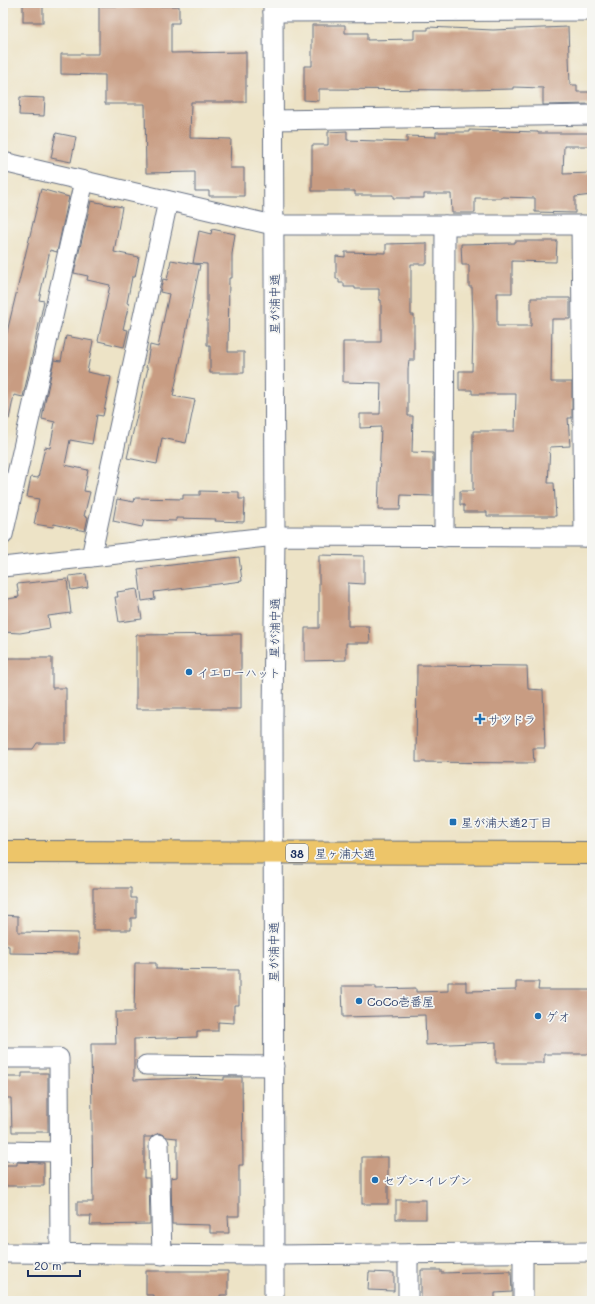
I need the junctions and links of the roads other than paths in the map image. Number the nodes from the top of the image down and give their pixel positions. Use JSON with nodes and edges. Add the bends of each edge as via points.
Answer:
{"nodes":[{"id":1,"x":273,"y":7,"type":"edge"},
{"id":2,"x":399,"y":7,"type":"edge"},
{"id":3,"x":503,"y":7,"type":"edge"},
{"id":4,"x":592,"y":11,"type":"edge"},
{"id":5,"x":592,"y":116,"type":"edge"},
{"id":6,"x":273,"y":120,"type":"junction"},
{"id":7,"x":3,"y":162,"type":"edge"},
{"id":8,"x":84,"y":181,"type":"junction"},
{"id":9,"x":168,"y":201,"type":"junction"},
{"id":10,"x":273,"y":225,"type":"junction"},
{"id":11,"x":445,"y":225,"type":"junction"},
{"id":12,"x":587,"y":226,"type":"edge"},
{"id":13,"x":3,"y":535,"type":"edge"},
{"id":14,"x":275,"y":536,"type":"junction"},
{"id":15,"x":444,"y":537,"type":"junction"},
{"id":16,"x":588,"y":537,"type":"edge"},
{"id":17,"x":91,"y":557,"type":"junction"},
{"id":18,"x":3,"y":567,"type":"edge"},
{"id":19,"x":3,"y":852,"type":"edge"},
{"id":20,"x":273,"y":853,"type":"junction"},
{"id":21,"x":592,"y":853,"type":"edge"},
{"id":22,"x":3,"y":1058,"type":"edge"},
{"id":23,"x":146,"y":1065,"type":"dead end"},
{"id":24,"x":274,"y":1066,"type":"junction"},
{"id":25,"x":160,"y":1144,"type":"dead end"},
{"id":26,"x":3,"y":1151,"type":"edge"},
{"id":27,"x":59,"y":1152,"type":"junction"},
{"id":28,"x":523,"y":1252,"type":"junction"},
{"id":29,"x":592,"y":1252,"type":"edge"},
{"id":30,"x":3,"y":1253,"type":"edge"},
{"id":31,"x":60,"y":1254,"type":"junction"},
{"id":32,"x":408,"y":1254,"type":"junction"},
{"id":33,"x":162,"y":1255,"type":"junction"},
{"id":34,"x":274,"y":1255,"type":"junction"},
{"id":35,"x":274,"y":1301,"type":"edge"},
{"id":36,"x":408,"y":1301,"type":"edge"},
{"id":37,"x":523,"y":1301,"type":"edge"}],
"edges":[{"from":1,"to":2,"type":"street"},
{"from":1,"to":6,"type":"street","name":"星が浦中通"},
{"from":2,"to":3,"type":"street"},
{"from":3,"to":4,"type":"street"},
{"from":5,"to":6,"type":"street"},
{"from":6,"to":10,"type":"street","name":"星が浦中通"},
{"from":7,"to":8,"type":"street"},
{"from":8,"to":9,"type":"street"},
{"from":8,"to":13,"type":"street"},
{"from":9,"to":10,"type":"street"},
{"from":9,"to":17,"type":"street"},
{"from":10,"to":11,"type":"street"},
{"from":10,"to":14,"type":"street","name":"星が浦中通"},
{"from":11,"to":12,"type":"street"},
{"from":11,"to":15,"type":"street"},
{"from":12,"to":16,"type":"street"},
{"from":14,"to":15,"type":"street"},
{"from":14,"to":17,"type":"street"},
{"from":14,"to":20,"type":"street","name":"星が浦中通"},
{"from":15,"to":16,"type":"street"},
{"from":17,"to":18,"type":"street"},
{"from":19,"to":20,"type":"highway","name":"星ヶ浦大通","number":"38"},
{"from":20,"to":21,"type":"highway","name":"星ヶ浦大通","number":"38"},
{"from":20,"to":24,"type":"street","name":"星が浦中通"},
{"from":22,"to":27,"type":"street","via":[[59,1058]]},
{"from":23,"to":24,"type":"street"},
{"from":24,"to":34,"type":"street","name":"星が浦中通"},
{"from":25,"to":33,"type":"street"},
{"from":26,"to":27,"type":"street"},
{"from":27,"to":31,"type":"street"},
{"from":28,"to":29,"type":"street"},
{"from":28,"to":32,"type":"street"},
{"from":28,"to":37,"type":"street"},
{"from":30,"to":31,"type":"street"},
{"from":31,"to":33,"type":"street"},
{"from":32,"to":34,"type":"street"},
{"from":32,"to":36,"type":"street"},
{"from":33,"to":34,"type":"street"},
{"from":34,"to":35,"type":"street","name":"星が浦中通"}]}
